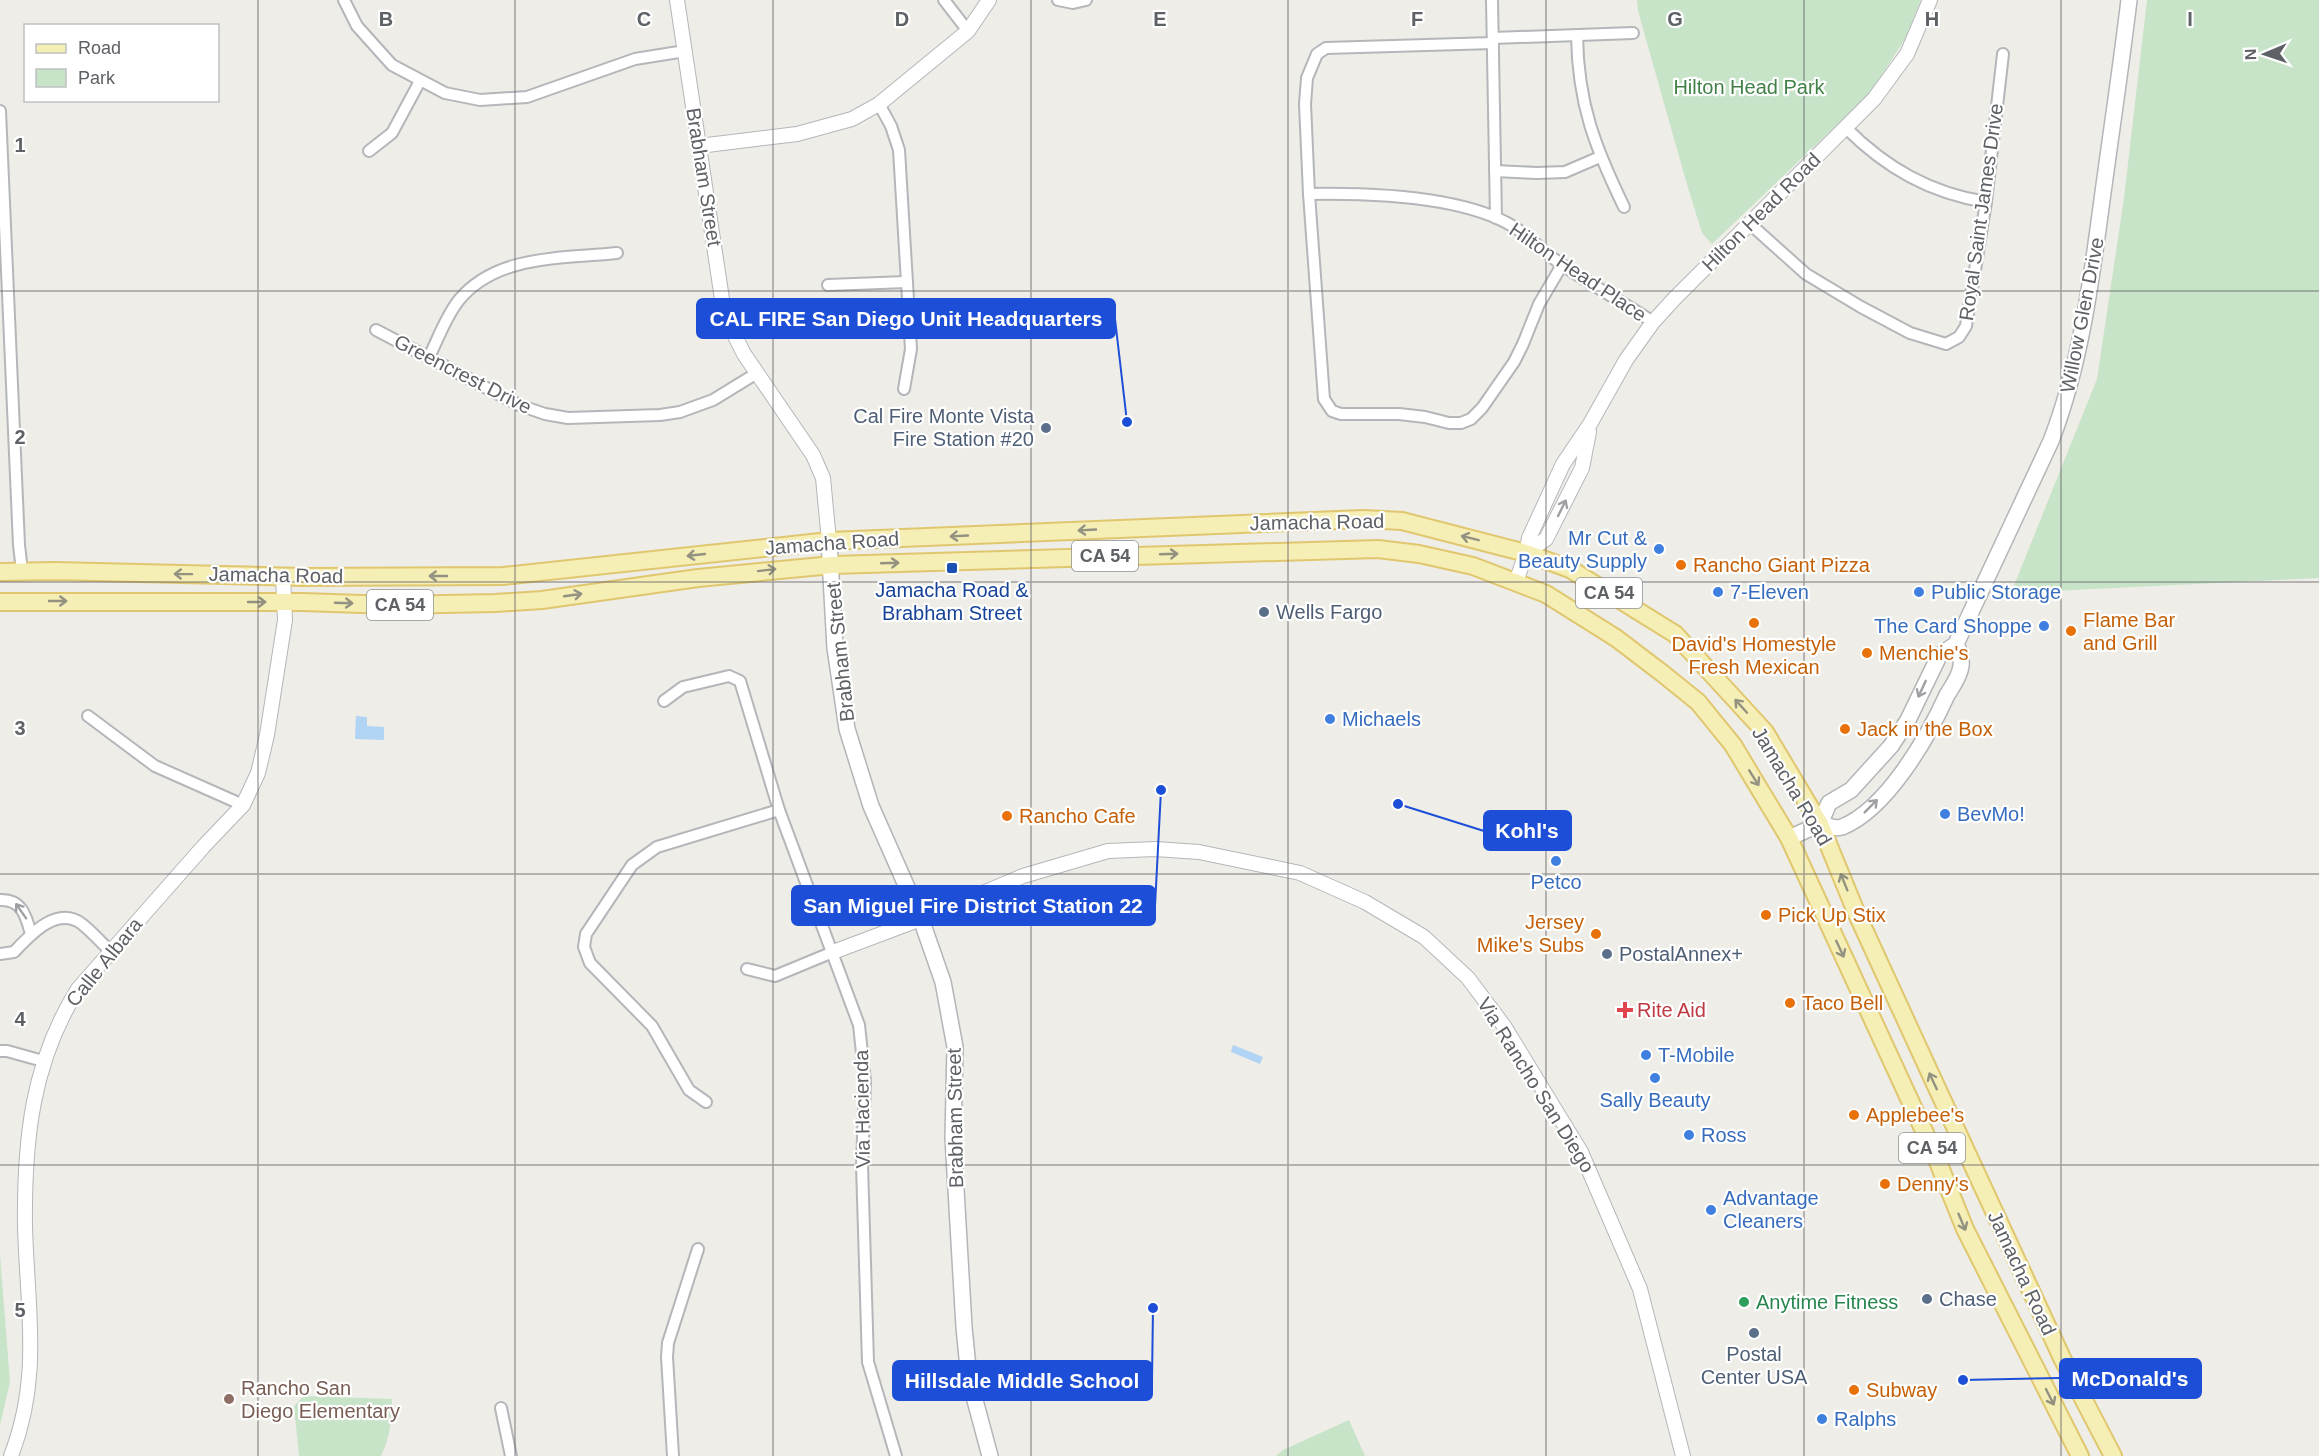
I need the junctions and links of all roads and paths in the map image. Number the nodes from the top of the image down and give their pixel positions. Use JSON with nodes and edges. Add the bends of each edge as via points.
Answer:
{"nodes":[{"id":1,"x":344,"y":0,"type":"edge"},
{"id":2,"x":677,"y":0,"type":"edge"},
{"id":3,"x":944,"y":0,"type":"edge"},
{"id":4,"x":989,"y":0,"type":"edge"},
{"id":5,"x":1058,"y":0,"type":"edge"},
{"id":6,"x":1086,"y":0,"type":"edge"},
{"id":7,"x":1492,"y":0,"type":"edge"},
{"id":8,"x":1930,"y":0,"type":"edge"},
{"id":9,"x":2129,"y":0,"type":"edge"},
{"id":10,"x":968,"y":31,"type":"junction"},
{"id":11,"x":1633,"y":33,"type":"dead end"},
{"id":12,"x":1577,"y":36,"type":"junction"},
{"id":13,"x":1493,"y":40,"type":"junction"},
{"id":14,"x":685,"y":51,"type":"junction"},
{"id":15,"x":2003,"y":54,"type":"dead end"},
{"id":16,"x":420,"y":81,"type":"junction"},
{"id":17,"x":879,"y":104,"type":"junction"},
{"id":18,"x":0,"y":111,"type":"edge"},
{"id":19,"x":1846,"y":128,"type":"junction"},
{"id":20,"x":699,"y":146,"type":"junction"},
{"id":21,"x":369,"y":151,"type":"dead end"},
{"id":22,"x":1600,"y":157,"type":"junction"},
{"id":23,"x":1495,"y":171,"type":"junction"},
{"id":24,"x":1309,"y":194,"type":"junction"},
{"id":25,"x":1986,"y":202,"type":"junction"},
{"id":26,"x":1624,"y":207,"type":"dead end"},
{"id":27,"x":1496,"y":218,"type":"junction"},
{"id":28,"x":1749,"y":223,"type":"junction"},
{"id":29,"x":617,"y":253,"type":"dead end"},
{"id":30,"x":1562,"y":265,"type":"junction"},
{"id":31,"x":906,"y":282,"type":"junction"},
{"id":32,"x":828,"y":285,"type":"dead end"},
{"id":33,"x":1653,"y":322,"type":"junction"},
{"id":34,"x":376,"y":330,"type":"dead end"},
{"id":35,"x":429,"y":357,"type":"junction"},
{"id":36,"x":757,"y":373,"type":"junction"},
{"id":37,"x":904,"y":389,"type":"dead end"},
{"id":38,"x":829,"y":542,"type":"junction"},
{"id":39,"x":1526,"y":553,"type":"junction"},
{"id":40,"x":832,"y":565,"type":"junction"},
{"id":41,"x":22,"y":571,"type":"junction"},
{"id":42,"x":0,"y":572,"type":"edge"},
{"id":43,"x":283,"y":576,"type":"junction"},
{"id":44,"x":1516,"y":582,"type":"junction"},
{"id":45,"x":0,"y":602,"type":"edge"},
{"id":46,"x":285,"y":602,"type":"junction"},
{"id":47,"x":1956,"y":644,"type":"junction"},
{"id":48,"x":664,"y":701,"type":"dead end"},
{"id":49,"x":88,"y":716,"type":"dead end"},
{"id":50,"x":243,"y":805,"type":"junction"},
{"id":51,"x":779,"y":810,"type":"junction"},
{"id":52,"x":1820,"y":824,"type":"junction"},
{"id":53,"x":1789,"y":838,"type":"junction"},
{"id":54,"x":0,"y":900,"type":"edge"},
{"id":55,"x":921,"y":919,"type":"junction"},
{"id":56,"x":31,"y":934,"type":"junction"},
{"id":57,"x":110,"y":951,"type":"junction"},
{"id":58,"x":833,"y":952,"type":"junction"},
{"id":59,"x":0,"y":954,"type":"edge"},
{"id":60,"x":747,"y":969,"type":"dead end"},
{"id":61,"x":0,"y":1051,"type":"edge"},
{"id":62,"x":43,"y":1061,"type":"junction"},
{"id":63,"x":706,"y":1102,"type":"dead end"},
{"id":64,"x":698,"y":1249,"type":"dead end"},
{"id":65,"x":501,"y":1408,"type":"dead end"},
{"id":66,"x":11,"y":1456,"type":"edge"},
{"id":67,"x":511,"y":1456,"type":"edge"},
{"id":68,"x":673,"y":1456,"type":"edge"},
{"id":69,"x":894,"y":1456,"type":"edge"},
{"id":70,"x":990,"y":1456,"type":"edge"},
{"id":71,"x":1683,"y":1456,"type":"edge"},
{"id":72,"x":2080,"y":1456,"type":"edge"},
{"id":73,"x":2112,"y":1456,"type":"edge"}],
"edges":[{"from":1,"to":16,"type":"street","via":[[357,26],[392,65]]},
{"from":2,"to":14,"type":"street","name":"Brabham Street"},
{"from":3,"to":10,"type":"street"},
{"from":4,"to":10,"type":"street"},
{"from":5,"to":6,"type":"street"},
{"from":7,"to":13,"type":"street"},
{"from":8,"to":19,"type":"street","name":"Hilton Head Road","via":[[1901,64]]},
{"from":9,"to":47,"type":"main road","name":"Willow Glen Drive","via":[[2091,283],[2070,387],[2052,441]]},
{"from":10,"to":17,"type":"street"},
{"from":11,"to":12,"type":"street"},
{"from":12,"to":13,"type":"street"},
{"from":12,"to":22,"type":"street","via":[[1584,111]]},
{"from":13,"to":23,"type":"street"},
{"from":13,"to":24,"type":"street","via":[[1326,48],[1317,54],[1307,78],[1305,104]]},
{"from":14,"to":16,"type":"street","via":[[635,59],[527,97],[480,100],[445,93]]},
{"from":14,"to":20,"type":"street","name":"Brabham Street"},
{"from":15,"to":25,"type":"street","name":"Royal Saint James Drive"},
{"from":16,"to":21,"type":"street","via":[[392,133]]},
{"from":17,"to":20,"type":"street","via":[[852,119],[797,134]]},
{"from":17,"to":31,"type":"street","via":[[899,150]]},
{"from":18,"to":41,"type":"street"},
{"from":19,"to":25,"type":"street","via":[[1911,180],[1960,198]]},
{"from":19,"to":28,"type":"street","name":"Hilton Head Road"},
{"from":20,"to":36,"type":"street","name":"Brabham Street","via":[[722,299],[734,334]]},
{"from":22,"to":23,"type":"street","via":[[1565,171]]},
{"from":22,"to":26,"type":"street"},
{"from":23,"to":27,"type":"street"},
{"from":24,"to":27,"type":"street","name":"Hilton Head Place","via":[[1366,193],[1452,204]]},
{"from":24,"to":30,"type":"street","via":[[1324,399],[1332,411],[1341,414],[1399,414],[1449,423],[1471,419],[1514,362],[1539,304]]},
{"from":25,"to":28,"type":"street","name":"Royal Saint James Drive","via":[[1966,326],[1959,337],[1946,344],[1910,333],[1806,274]]},
{"from":27,"to":30,"type":"street","name":"Hilton Head Place","via":[[1514,227]]},
{"from":28,"to":33,"type":"street","name":"Hilton Head Road"},
{"from":29,"to":35,"type":"street","via":[[525,262],[492,273],[458,302]]},
{"from":30,"to":33,"type":"street","name":"Hilton Head Place"},
{"from":31,"to":32,"type":"street"},
{"from":31,"to":37,"type":"street","via":[[910,349]]},
{"from":33,"to":39,"type":"street","name":"Hilton Head Road","via":[[1563,464]]},
{"from":34,"to":35,"type":"street","name":"Greencrest Drive"},
{"from":35,"to":36,"type":"street","name":"Greencrest Drive","via":[[519,405],[568,418],[680,412],[712,400]]},
{"from":36,"to":38,"type":"street","name":"Brabham Street","via":[[816,461],[823,478]]},
{"from":39,"to":38,"type":"main road","name":"Jamacha Road","number":"CA 54","one_way":true,"via":[[1402,521],[1363,519]]},
{"from":38,"to":40,"type":"main road","name":"Brabham Street"},
{"from":38,"to":43,"type":"main road","name":"Jamacha Road","number":"CA 54","one_way":true,"via":[[504,576]]},
{"from":39,"to":44,"type":"street","name":"Hilton Head Road"},
{"from":52,"to":39,"type":"main road","name":"Jamacha Road","number":"CA 54","one_way":true,"via":[[1764,732],[1675,634],[1570,569]]},
{"from":40,"to":44,"type":"main road","name":"Jamacha Road","number":"CA 54","one_way":true,"via":[[1378,549],[1473,566]]},
{"from":46,"to":40,"type":"main road","name":"Jamacha Road","number":"CA 54","one_way":true,"via":[[392,605],[542,600]]},
{"from":40,"to":55,"type":"main road","name":"Brabham Street","via":[[835,648],[847,729],[871,806]]},
{"from":41,"to":42,"type":"main road","name":"Jamacha Road","number":"CA 54"},
{"from":43,"to":41,"type":"main road","name":"Jamacha Road","number":"CA 54","one_way":true},
{"from":43,"to":46,"type":"street","name":"Calle Albara"},
{"from":44,"to":53,"type":"main road","name":"Jamacha Road","number":"CA 54","one_way":true,"via":[[1546,594],[1616,638],[1698,702],[1733,745]]},
{"from":45,"to":46,"type":"main road","name":"Jamacha Road","number":"CA 54","one_way":true},
{"from":46,"to":50,"type":"street","name":"Calle Albara","via":[[267,735],[258,773]]},
{"from":47,"to":52,"type":"main road","name":"Willow Glen Drive","one_way":true,"via":[[1939,656],[1891,746],[1851,790],[1829,803]]},
{"from":52,"to":47,"type":"main road","name":"Willow Glen Drive","one_way":true,"via":[[1838,828],[1857,819],[1911,761],[1929,734],[1961,667]]},
{"from":48,"to":51,"type":"street","name":"Via Hacienda","via":[[684,687],[729,676],[737,678]]},
{"from":49,"to":50,"type":"street","via":[[155,766]]},
{"from":50,"to":57,"type":"street","name":"Calle Albara"},
{"from":51,"to":58,"type":"street","name":"Via Hacienda"},
{"from":51,"to":63,"type":"street","via":[[657,847],[632,865],[584,938],[590,963],[652,1026],[689,1090]]},
{"from":52,"to":53,"type":"main road","name":"Willow Glen Drive"},
{"from":73,"to":52,"type":"main road","name":"Jamacha Road","number":"CA 54","one_way":true,"via":[[2062,1358],[1935,1084]]},
{"from":53,"to":72,"type":"main road","name":"Jamacha Road","number":"CA 54","one_way":true,"via":[[1936,1157],[1965,1229]]},
{"from":56,"to":54,"type":"street","one_way":true,"via":[[18,903]]},
{"from":55,"to":58,"type":"street","name":"Via Rancho San Diego"},
{"from":55,"to":70,"type":"main road","name":"Brabham Street","via":[[943,982],[955,1047],[953,1138],[964,1327],[969,1378]]},
{"from":55,"to":71,"type":"street","name":"Via Rancho San Diego","via":[[1023,876],[1107,851],[1155,849],[1199,852],[1300,873],[1365,902],[1424,937],[1468,978],[1503,1026],[1581,1152],[1640,1289]]},
{"from":56,"to":57,"type":"street","via":[[50,922],[70,919],[82,924]]},
{"from":56,"to":59,"type":"street","via":[[14,952]]},
{"from":57,"to":62,"type":"street","name":"Calle Albara","via":[[78,988]]},
{"from":58,"to":60,"type":"street","name":"Via Rancho San Diego","via":[[776,976]]},
{"from":58,"to":69,"type":"street","name":"Via Hacienda","via":[[858,1025],[864,1058],[862,1165],[868,1362]]},
{"from":61,"to":62,"type":"street"},
{"from":62,"to":66,"type":"street","name":"Calle Albara","via":[[31,1109],[27,1186],[31,1369],[24,1415]]},
{"from":64,"to":68,"type":"street","via":[[668,1343]]},
{"from":65,"to":67,"type":"street"}]}
